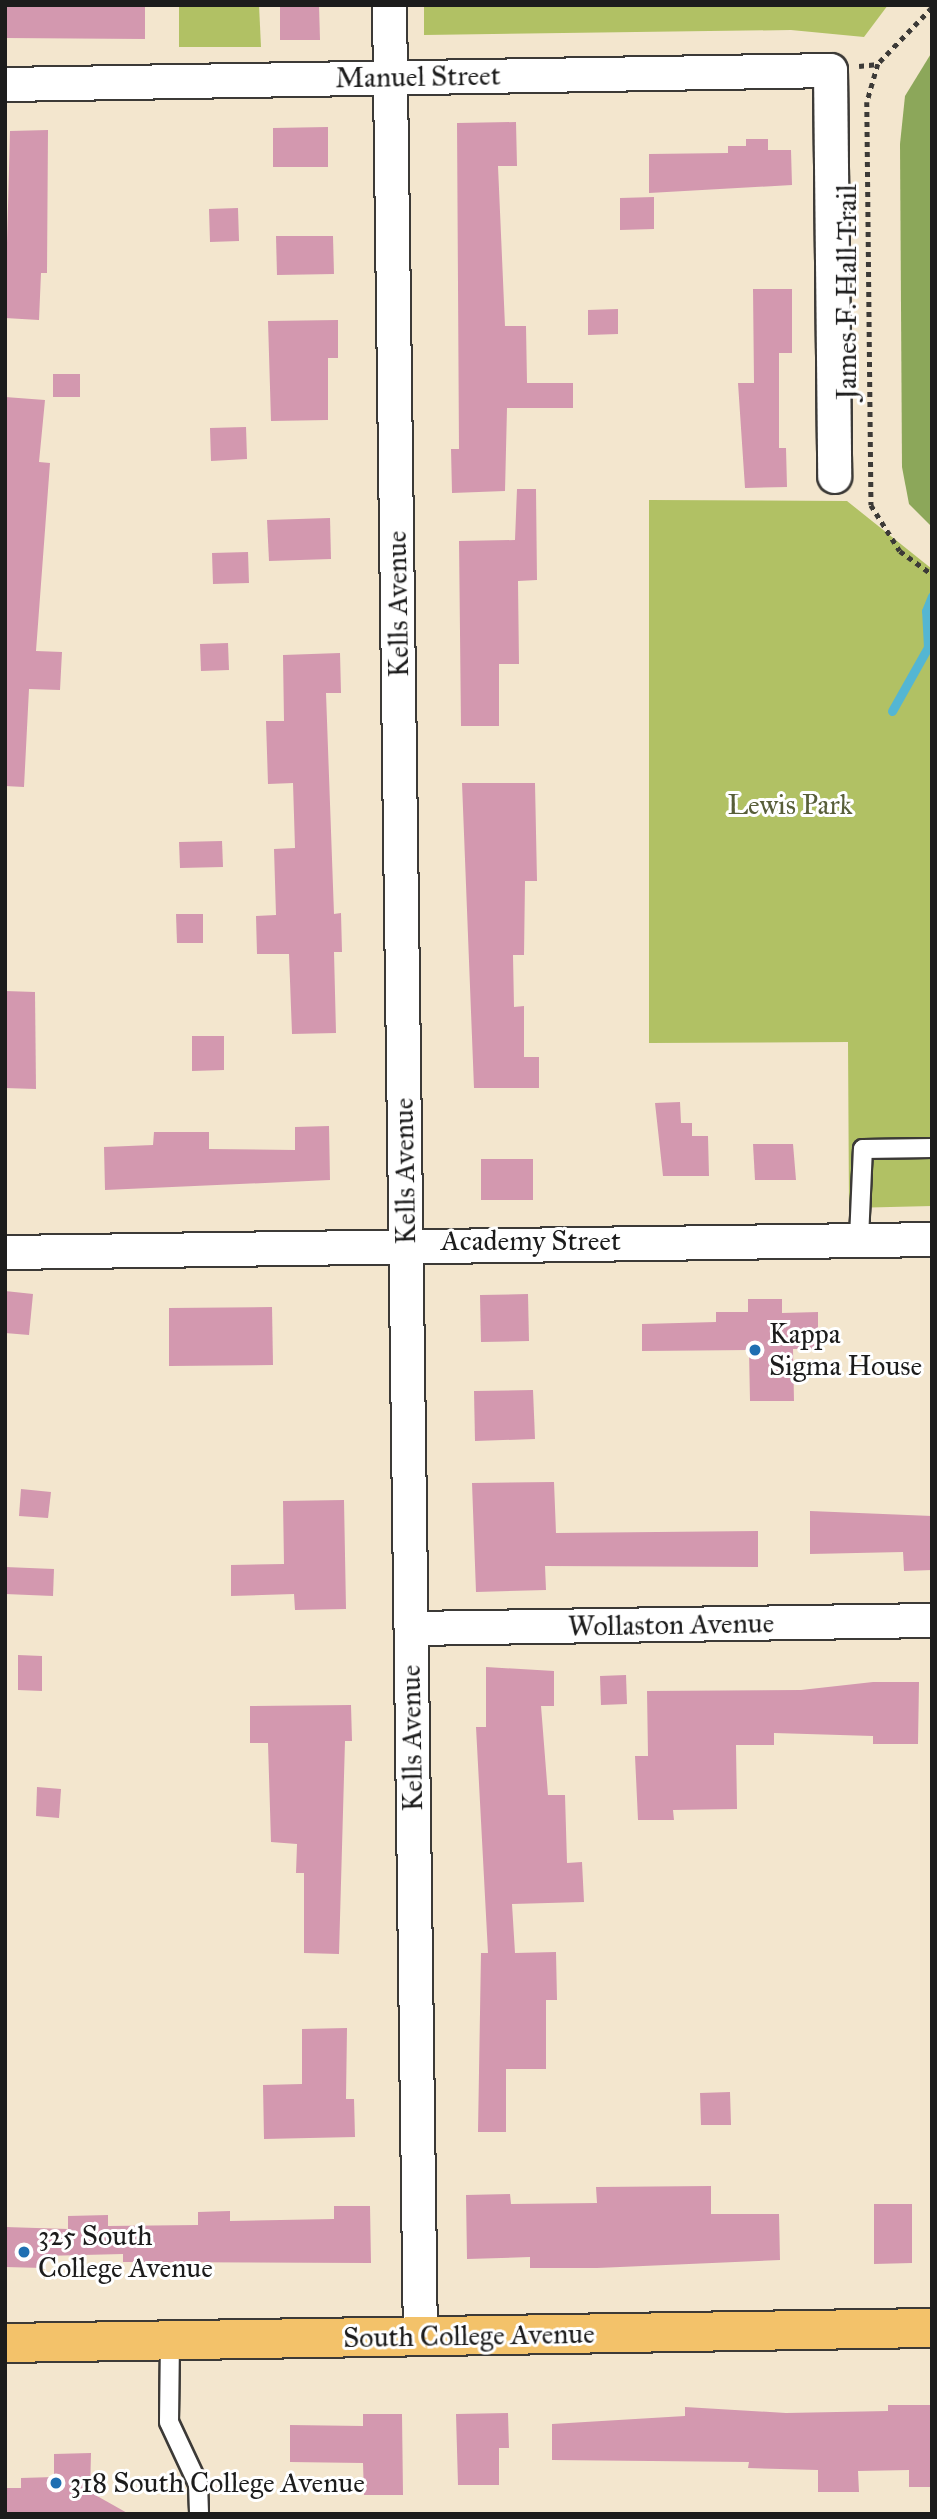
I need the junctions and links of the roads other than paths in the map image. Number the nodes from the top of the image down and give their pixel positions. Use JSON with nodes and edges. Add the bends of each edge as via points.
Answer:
{"nodes":[{"id":1,"x":390,"y":5,"type":"edge"},
{"id":2,"x":391,"y":78,"type":"junction"},
{"id":3,"x":5,"y":84,"type":"edge"},
{"id":4,"x":834,"y":475,"type":"dead end"},
{"id":5,"x":932,"y":1148,"type":"edge"},
{"id":6,"x":932,"y":1238,"type":"edge"},
{"id":7,"x":859,"y":1239,"type":"junction"},
{"id":8,"x":406,"y":1242,"type":"junction"},
{"id":9,"x":5,"y":1252,"type":"edge"},
{"id":10,"x":932,"y":1620,"type":"edge"},
{"id":11,"x":411,"y":1629,"type":"junction"},
{"id":12,"x":932,"y":2328,"type":"edge"},
{"id":13,"x":420,"y":2337,"type":"junction"},
{"id":14,"x":170,"y":2340,"type":"junction"},
{"id":15,"x":5,"y":2343,"type":"edge"},
{"id":16,"x":199,"y":2514,"type":"edge"}],
"edges":[{"from":1,"to":2,"type":"street","name":"Kells Avenue"},
{"from":2,"to":3,"type":"street","name":"Manuel Street"},
{"from":2,"to":4,"type":"street","name":"Manuel Street","via":[[830,70]]},
{"from":2,"to":8,"type":"street","name":"Kells Avenue"},
{"from":5,"to":7,"type":"lane","via":[[863,1149]]},
{"from":6,"to":7,"type":"street","name":"Academy Street"},
{"from":7,"to":8,"type":"street","name":"Academy Street"},
{"from":8,"to":9,"type":"street","name":"Academy Street"},
{"from":8,"to":11,"type":"street","name":"Kells Avenue"},
{"from":10,"to":11,"type":"street","name":"Wollaston Avenue"},
{"from":11,"to":13,"type":"street","name":"Kells Avenue"},
{"from":12,"to":13,"type":"main road","name":"South College Avenue"},
{"from":13,"to":14,"type":"main road","name":"South College Avenue"},
{"from":14,"to":15,"type":"main road","name":"South College Avenue"},
{"from":14,"to":16,"type":"lane","via":[[169,2422],[198,2483]]}]}
